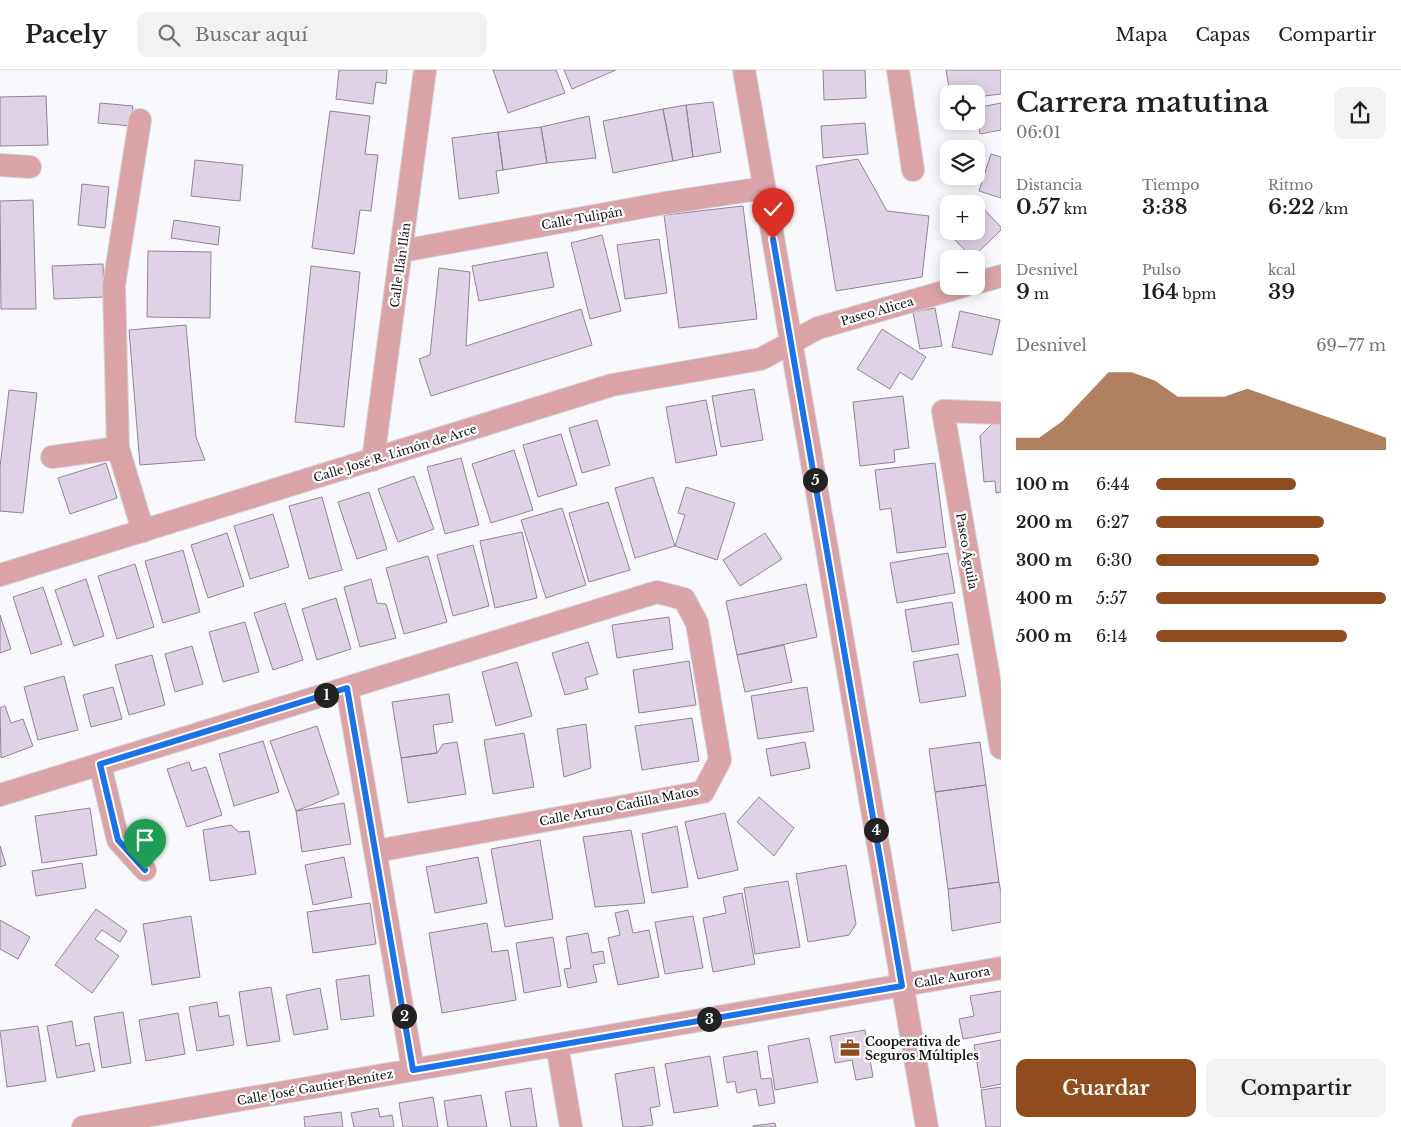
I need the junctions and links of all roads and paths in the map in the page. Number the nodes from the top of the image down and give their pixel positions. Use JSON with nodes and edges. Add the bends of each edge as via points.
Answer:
{"nodes":[{"id":1,"x":425,"y":70,"type":"edge"},
{"id":2,"x":744,"y":70,"type":"edge"},
{"id":3,"x":898,"y":70,"type":"edge"},
{"id":4,"x":140,"y":120,"type":"dead end"},
{"id":5,"x":0,"y":164,"type":"edge"},
{"id":6,"x":30,"y":167,"type":"dead end"},
{"id":7,"x":913,"y":170,"type":"dead end"},
{"id":8,"x":764,"y":188,"type":"junction"},
{"id":9,"x":402,"y":251,"type":"junction"},
{"id":10,"x":1001,"y":276,"type":"edge"},
{"id":11,"x":985,"y":280,"type":"edge"},
{"id":12,"x":940,"y":293,"type":"edge"},
{"id":13,"x":792,"y":342,"type":"junction"},
{"id":14,"x":1001,"y":413,"type":"edge"},
{"id":15,"x":118,"y":448,"type":"junction"},
{"id":16,"x":52,"y":457,"type":"dead end"},
{"id":17,"x":373,"y":460,"type":"junction"},
{"id":18,"x":144,"y":531,"type":"junction"},
{"id":19,"x":0,"y":575,"type":"edge"},
{"id":20,"x":347,"y":688,"type":"junction"},
{"id":21,"x":1001,"y":748,"type":"edge"},
{"id":22,"x":100,"y":764,"type":"junction"},
{"id":23,"x":0,"y":795,"type":"edge"},
{"id":24,"x":376,"y":851,"type":"junction"},
{"id":25,"x":145,"y":870,"type":"dead end"},
{"id":26,"x":1001,"y":968,"type":"edge"},
{"id":27,"x":902,"y":986,"type":"junction"},
{"id":28,"x":557,"y":1045,"type":"junction"},
{"id":29,"x":413,"y":1070,"type":"junction"},
{"id":30,"x":83,"y":1127,"type":"edge"},
{"id":31,"x":571,"y":1127,"type":"edge"},
{"id":32,"x":927,"y":1127,"type":"edge"}],
"edges":[{"from":1,"to":9,"type":"street","name":"Calle Ilán Ilán"},
{"from":2,"to":8,"type":"street"},
{"from":3,"to":7,"type":"street"},
{"from":4,"to":15,"type":"street","via":[[114,285]]},
{"from":5,"to":6,"type":"street"},
{"from":8,"to":9,"type":"street","name":"Calle Tulipán"},
{"from":8,"to":13,"type":"street"},
{"from":9,"to":17,"type":"street","name":"Calle Ilán Ilán"},
{"from":10,"to":11,"type":"street"},
{"from":12,"to":13,"type":"street","name":"Paseo Alicea","via":[[818,328]]},
{"from":13,"to":17,"type":"street","name":"Calle José R. Limón de Arce","via":[[761,359],[612,385]]},
{"from":13,"to":27,"type":"street"},
{"from":14,"to":21,"type":"street","name":"Paseo Águila","via":[[943,411]]},
{"from":15,"to":16,"type":"street"},
{"from":15,"to":18,"type":"street"},
{"from":17,"to":18,"type":"street","name":"Calle José R. Limón de Arce"},
{"from":18,"to":19,"type":"street","name":"Calle José R. Limón de Arce"},
{"from":20,"to":22,"type":"street"},
{"from":20,"to":24,"type":"street"},
{"from":20,"to":24,"type":"street","name":"Calle Arturo Cadilla Matos","via":[[657,592],[684,599],[697,623],[720,760],[703,792]]},
{"from":22,"to":23,"type":"street"},
{"from":22,"to":25,"type":"street","via":[[118,840]]},
{"from":24,"to":29,"type":"street"},
{"from":26,"to":27,"type":"street","name":"Calle Aurora"},
{"from":27,"to":28,"type":"street","name":"Calle José Gautier Benítez"},
{"from":27,"to":32,"type":"street"},
{"from":28,"to":29,"type":"street","name":"Calle José Gautier Benítez"},
{"from":28,"to":31,"type":"street"},
{"from":29,"to":30,"type":"street","name":"Calle José Gautier Benítez"}]}
